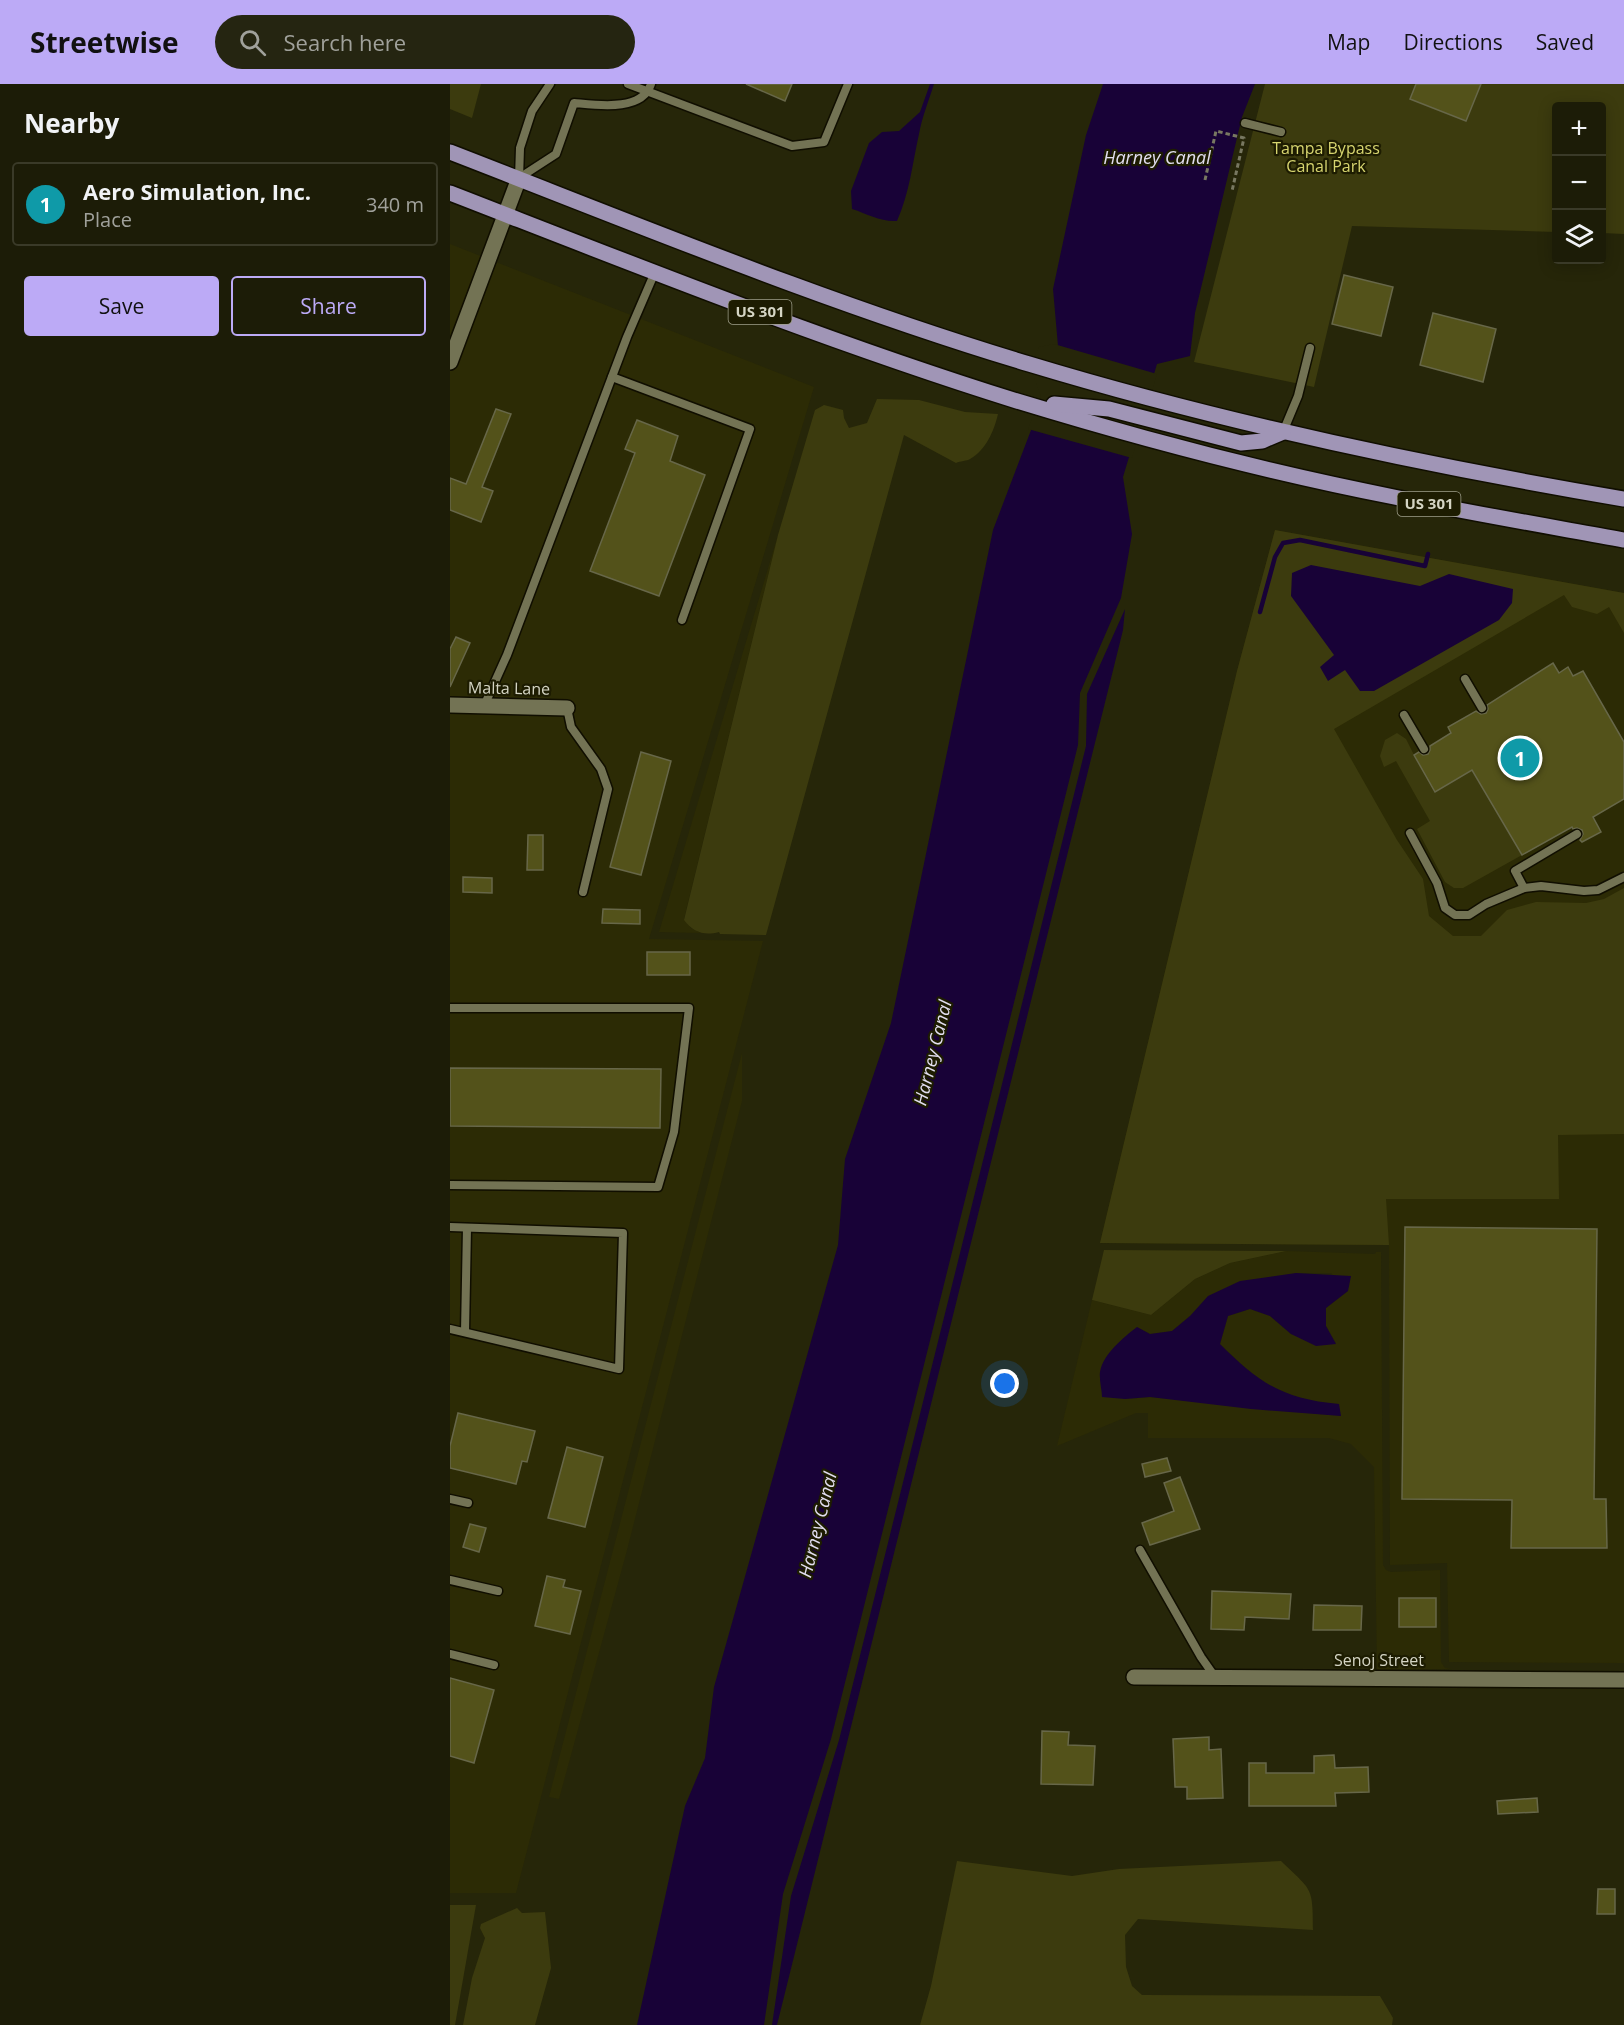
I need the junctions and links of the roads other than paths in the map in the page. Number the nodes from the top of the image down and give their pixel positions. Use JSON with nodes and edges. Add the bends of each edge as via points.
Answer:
{"nodes":[{"id":1,"x":550,"y":84,"type":"edge"},
{"id":2,"x":628,"y":84,"type":"edge"},
{"id":3,"x":848,"y":84,"type":"edge"},
{"id":4,"x":650,"y":88,"type":"edge"},
{"id":5,"x":1245,"y":123,"type":"dead end"},
{"id":6,"x":1281,"y":132,"type":"dead end"},
{"id":7,"x":450,"y":152,"type":"edge"},
{"id":8,"x":519,"y":178,"type":"junction"},
{"id":9,"x":450,"y":193,"type":"edge"},
{"id":10,"x":506,"y":215,"type":"junction"},
{"id":11,"x":655,"y":272,"type":"junction"},
{"id":12,"x":455,"y":335,"type":"edge"},
{"id":13,"x":1310,"y":348,"type":"dead end"},
{"id":14,"x":450,"y":362,"type":"edge"},
{"id":15,"x":612,"y":377,"type":"junction"},
{"id":16,"x":1018,"y":401,"type":"junction"},
{"id":17,"x":1283,"y":432,"type":"junction"},
{"id":18,"x":1624,"y":499,"type":"edge"},
{"id":19,"x":1624,"y":540,"type":"edge"},
{"id":20,"x":682,"y":620,"type":"dead end"},
{"id":21,"x":1465,"y":679,"type":"dead end"},
{"id":22,"x":450,"y":705,"type":"edge"},
{"id":23,"x":484,"y":706,"type":"junction"},
{"id":24,"x":567,"y":708,"type":"joint"},
{"id":25,"x":1482,"y":708,"type":"dead end"},
{"id":26,"x":1404,"y":715,"type":"dead end"},
{"id":27,"x":1424,"y":749,"type":"dead end"},
{"id":28,"x":1410,"y":833,"type":"dead end"},
{"id":29,"x":1576,"y":834,"type":"dead end"},
{"id":30,"x":1624,"y":877,"type":"edge"},
{"id":31,"x":1524,"y":888,"type":"junction"},
{"id":32,"x":583,"y":892,"type":"dead end"},
{"id":33,"x":450,"y":1008,"type":"edge"},
{"id":34,"x":450,"y":1185,"type":"edge"},
{"id":35,"x":450,"y":1227,"type":"edge"},
{"id":36,"x":467,"y":1228,"type":"junction"},
{"id":37,"x":450,"y":1329,"type":"edge"},
{"id":38,"x":465,"y":1332,"type":"junction"},
{"id":39,"x":450,"y":1499,"type":"edge"},
{"id":40,"x":468,"y":1503,"type":"dead end"},
{"id":41,"x":1140,"y":1550,"type":"dead end"},
{"id":42,"x":450,"y":1580,"type":"edge"},
{"id":43,"x":498,"y":1592,"type":"dead end"},
{"id":44,"x":450,"y":1654,"type":"edge"},
{"id":45,"x":494,"y":1665,"type":"dead end"},
{"id":46,"x":1134,"y":1677,"type":"dead end"},
{"id":47,"x":1215,"y":1677,"type":"junction"},
{"id":48,"x":1624,"y":1680,"type":"edge"}],
"edges":[{"from":1,"to":8,"type":"lane","via":[[532,111],[520,148]]},
{"from":2,"to":4,"type":"lane"},
{"from":3,"to":4,"type":"lane","via":[[824,142],[792,146]]},
{"from":4,"to":8,"type":"lane","via":[[629,103],[616,106],[574,104],[556,154]]},
{"from":5,"to":6,"type":"lane"},
{"from":7,"to":8,"type":"main road","number":"US 301"},
{"from":8,"to":10,"type":"street"},
{"from":8,"to":17,"type":"main road","number":"US 301","via":[[872,313],[1029,364]]},
{"from":9,"to":10,"type":"main road","number":"US 301"},
{"from":10,"to":11,"type":"main road","number":"US 301"},
{"from":10,"to":12,"type":"street"},
{"from":11,"to":15,"type":"lane"},
{"from":11,"to":16,"type":"main road","number":"US 301"},
{"from":12,"to":14,"type":"street"},
{"from":13,"to":17,"type":"lane","via":[[1298,396]]},
{"from":15,"to":20,"type":"lane","via":[[750,429]]},
{"from":15,"to":23,"type":"lane"},
{"from":16,"to":17,"type":"main road","via":[[1109,409],[1241,443],[1262,441]]},
{"from":16,"to":19,"type":"main road","number":"US 301","via":[[1161,442],[1392,497]]},
{"from":17,"to":18,"type":"main road","number":"US 301","via":[[1397,458]]},
{"from":21,"to":25,"type":"lane"},
{"from":22,"to":23,"type":"street","name":"Malta Lane"},
{"from":23,"to":24,"type":"street","name":"Malta Lane"},
{"from":24,"to":32,"type":"lane","via":[[571,727],[602,769],[608,789]]},
{"from":26,"to":27,"type":"lane"},
{"from":28,"to":31,"type":"lane","via":[[1437,883],[1445,908],[1455,915],[1469,915]]},
{"from":29,"to":31,"type":"lane","via":[[1515,871]]},
{"from":30,"to":31,"type":"lane","via":[[1598,890]]},
{"from":33,"to":34,"type":"lane","via":[[689,1008],[674,1132],[658,1187]]},
{"from":35,"to":36,"type":"lane"},
{"from":36,"to":38,"type":"lane"},
{"from":36,"to":38,"type":"lane","via":[[623,1233],[619,1369]]},
{"from":37,"to":38,"type":"lane"},
{"from":39,"to":40,"type":"lane"},
{"from":41,"to":47,"type":"lane"},
{"from":42,"to":43,"type":"lane"},
{"from":44,"to":45,"type":"lane"},
{"from":46,"to":47,"type":"street","name":"Senoj Street"},
{"from":47,"to":48,"type":"street","name":"Senoj Street"}]}
